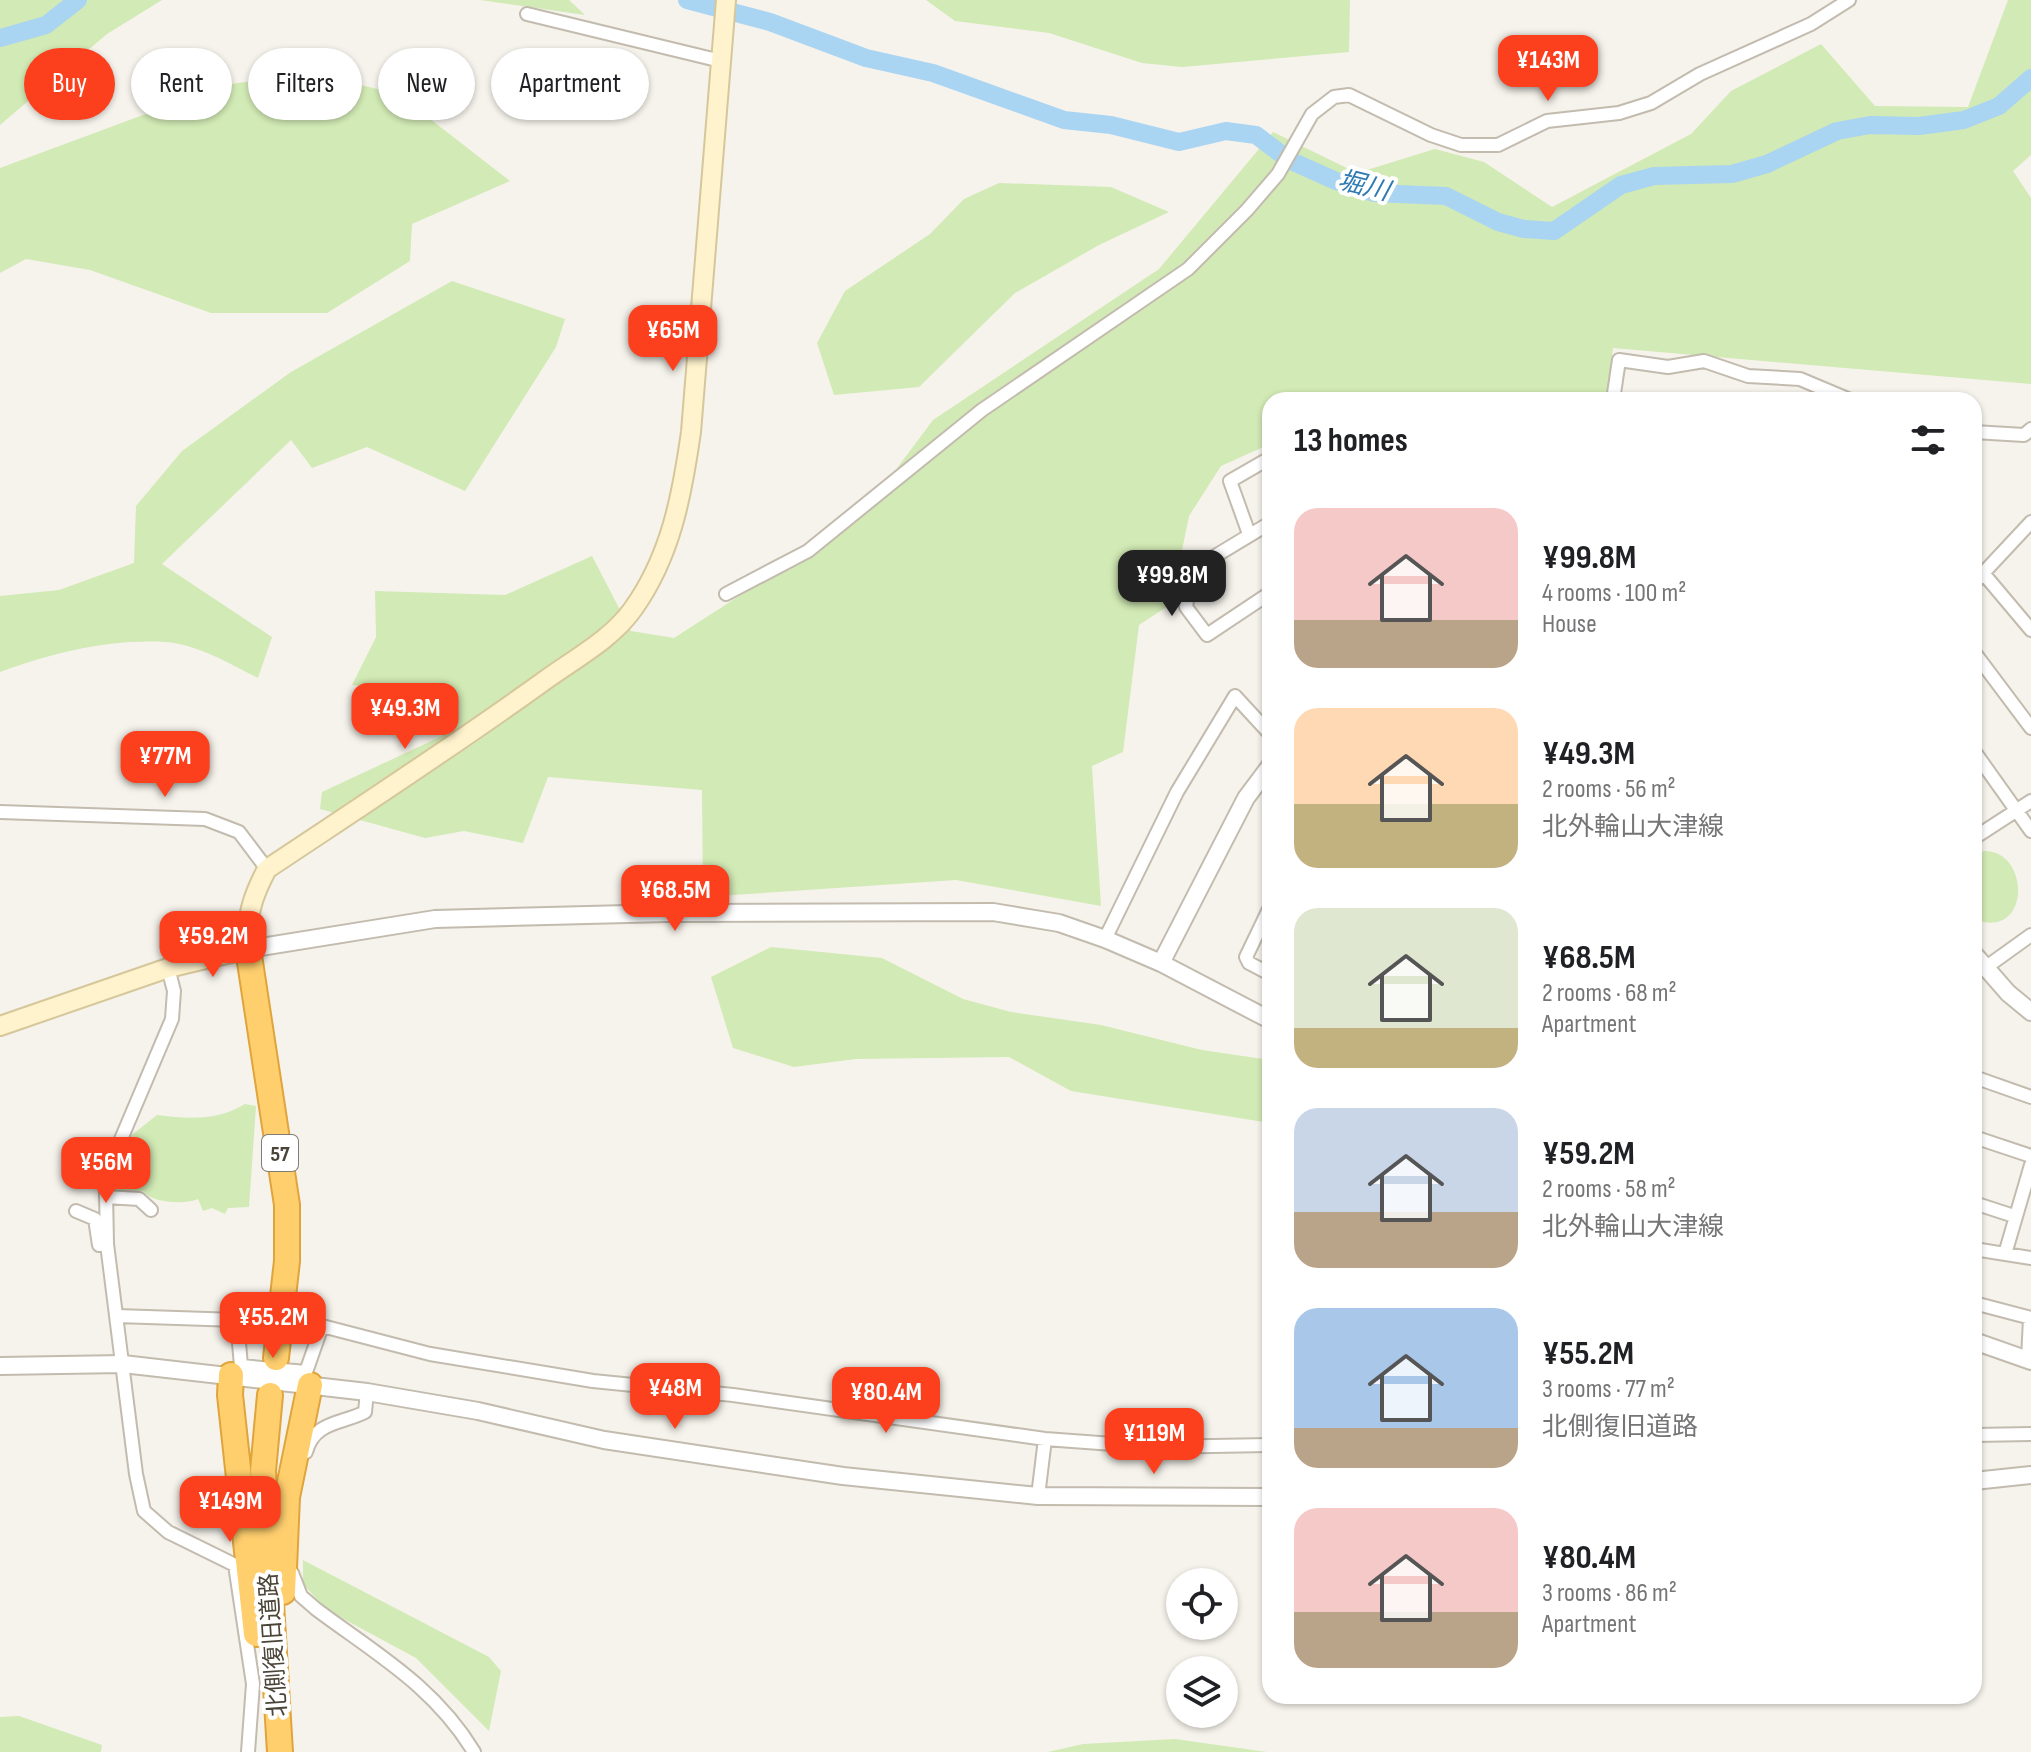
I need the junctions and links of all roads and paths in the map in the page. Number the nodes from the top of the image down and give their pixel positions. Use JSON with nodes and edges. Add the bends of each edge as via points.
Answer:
{"nodes":[{"id":1,"x":726,"y":0,"type":"edge"},
{"id":2,"x":1849,"y":0,"type":"edge"},
{"id":3,"x":527,"y":14,"type":"dead end"},
{"id":4,"x":721,"y":61,"type":"junction"},
{"id":5,"x":1614,"y":392,"type":"edge"},
{"id":6,"x":1831,"y":392,"type":"edge"},
{"id":7,"x":2031,"y":429,"type":"edge"},
{"id":8,"x":1982,"y":432,"type":"edge"},
{"id":9,"x":1262,"y":463,"type":"edge"},
{"id":10,"x":2031,"y":522,"type":"edge"},
{"id":11,"x":1262,"y":527,"type":"edge"},
{"id":12,"x":1249,"y":534,"type":"junction"},
{"id":13,"x":1982,"y":574,"type":"edge"},
{"id":14,"x":1982,"y":582,"type":"edge"},
{"id":15,"x":726,"y":594,"type":"dead end"},
{"id":16,"x":1262,"y":598,"type":"edge"},
{"id":17,"x":2031,"y":630,"type":"edge"},
{"id":18,"x":1982,"y":663,"type":"edge"},
{"id":19,"x":1262,"y":725,"type":"edge"},
{"id":20,"x":2031,"y":728,"type":"edge"},
{"id":21,"x":1982,"y":762,"type":"edge"},
{"id":22,"x":1262,"y":777,"type":"edge"},
{"id":23,"x":2031,"y":801,"type":"edge"},
{"id":24,"x":2017,"y":811,"type":"junction"},
{"id":25,"x":0,"y":812,"type":"edge"},
{"id":26,"x":2031,"y":831,"type":"edge"},
{"id":27,"x":1982,"y":833,"type":"edge"},
{"id":28,"x":267,"y":869,"type":"junction"},
{"id":29,"x":1262,"y":924,"type":"edge"},
{"id":30,"x":2031,"y":935,"type":"edge"},
{"id":31,"x":1105,"y":939,"type":"junction"},
{"id":32,"x":248,"y":949,"type":"junction"},
{"id":33,"x":1982,"y":960,"type":"edge"},
{"id":34,"x":1161,"y":963,"type":"junction"},
{"id":35,"x":1982,"y":963,"type":"edge"},
{"id":36,"x":168,"y":968,"type":"junction"},
{"id":37,"x":1262,"y":970,"type":"edge"},
{"id":38,"x":2031,"y":1012,"type":"edge"},
{"id":39,"x":1262,"y":1016,"type":"edge"},
{"id":40,"x":0,"y":1026,"type":"edge"},
{"id":41,"x":1982,"y":1080,"type":"edge"},
{"id":42,"x":2031,"y":1097,"type":"edge"},
{"id":43,"x":1982,"y":1140,"type":"edge"},
{"id":44,"x":2031,"y":1156,"type":"edge"},
{"id":45,"x":2031,"y":1165,"type":"edge"},
{"id":46,"x":106,"y":1197,"type":"junction"},
{"id":47,"x":1982,"y":1206,"type":"edge"},
{"id":48,"x":151,"y":1210,"type":"dead end"},
{"id":49,"x":76,"y":1211,"type":"dead end"},
{"id":50,"x":2014,"y":1216,"type":"junction"},
{"id":51,"x":107,"y":1244,"type":"junction"},
{"id":52,"x":1982,"y":1250,"type":"edge"},
{"id":53,"x":2005,"y":1254,"type":"junction"},
{"id":54,"x":2031,"y":1258,"type":"edge"},
{"id":55,"x":1982,"y":1305,"type":"edge"},
{"id":56,"x":117,"y":1316,"type":"junction"},
{"id":57,"x":2030,"y":1318,"type":"edge"},
{"id":58,"x":1982,"y":1344,"type":"edge"},
{"id":59,"x":276,"y":1358,"type":"dead end"},
{"id":60,"x":2029,"y":1360,"type":"edge"},
{"id":61,"x":123,"y":1364,"type":"junction"},
{"id":62,"x":0,"y":1366,"type":"edge"},
{"id":63,"x":231,"y":1375,"type":"junction"},
{"id":64,"x":310,"y":1385,"type":"junction"},
{"id":65,"x":367,"y":1392,"type":"junction"},
{"id":66,"x":270,"y":1395,"type":"dead end"},
{"id":67,"x":2031,"y":1434,"type":"edge"},
{"id":68,"x":1982,"y":1435,"type":"edge"},
{"id":69,"x":1045,"y":1439,"type":"junction"},
{"id":70,"x":1262,"y":1445,"type":"edge"},
{"id":71,"x":2031,"y":1475,"type":"edge"},
{"id":72,"x":1982,"y":1480,"type":"edge"},
{"id":73,"x":1038,"y":1496,"type":"junction"},
{"id":74,"x":1262,"y":1497,"type":"edge"},
{"id":75,"x":278,"y":1726,"type":"junction"},
{"id":76,"x":248,"y":1752,"type":"edge"},
{"id":77,"x":280,"y":1752,"type":"edge"},
{"id":78,"x":474,"y":1752,"type":"edge"}],
"edges":[{"from":1,"to":4,"type":"main road"},
{"from":2,"to":15,"type":"street","via":[[1651,103],[1619,113],[1547,121],[1498,145],[1461,145],[1349,95],[1334,97],[1312,114],[1258,198],[1188,269],[982,410],[808,551]]},
{"from":3,"to":4,"type":"street"},
{"from":4,"to":28,"type":"main road","via":[[691,432],[678,515],[647,588],[609,635]]},
{"from":5,"to":6,"type":"street","via":[[1619,360],[1668,367],[1704,361],[1748,376],[1800,379]]},
{"from":7,"to":8,"type":"street","via":[[2024,435]]},
{"from":9,"to":12,"type":"street","via":[[1230,481]]},
{"from":10,"to":13,"type":"street"},
{"from":11,"to":12,"type":"street"},
{"from":12,"to":16,"type":"street","via":[[1192,570],[1186,607],[1207,635]]},
{"from":14,"to":17,"type":"street"},
{"from":18,"to":20,"type":"street"},
{"from":19,"to":31,"type":"street","via":[[1235,696],[1177,792]]},
{"from":21,"to":24,"type":"street"},
{"from":22,"to":34,"type":"street"},
{"from":23,"to":24,"type":"street"},
{"from":24,"to":26,"type":"street"},
{"from":24,"to":27,"type":"street"},
{"from":25,"to":28,"type":"street","via":[[205,819],[239,832]]},
{"from":28,"to":32,"type":"main road","via":[[246,920]]},
{"from":29,"to":37,"type":"street","via":[[1246,957]]},
{"from":30,"to":33,"type":"street"},
{"from":31,"to":32,"type":"street","via":[[1059,923],[993,912],[667,913],[435,919]]},
{"from":31,"to":34,"type":"street"},
{"from":32,"to":36,"type":"main road"},
{"from":32,"to":59,"type":"highway","number":"57","via":[[287,1205],[287,1261]]},
{"from":34,"to":39,"type":"street"},
{"from":35,"to":38,"type":"street"},
{"from":36,"to":40,"type":"main road"},
{"from":36,"to":46,"type":"street","via":[[174,991],[172,1019],[116,1151]]},
{"from":41,"to":42,"type":"street"},
{"from":43,"to":44,"type":"street"},
{"from":45,"to":50,"type":"street"},
{"from":46,"to":48,"type":"street","via":[[139,1199]]},
{"from":46,"to":51,"type":"street"},
{"from":47,"to":50,"type":"street"},
{"from":49,"to":51,"type":"street","via":[[95,1219],[99,1245]]},
{"from":50,"to":53,"type":"street"},
{"from":51,"to":56,"type":"street"},
{"from":52,"to":53,"type":"street"},
{"from":53,"to":54,"type":"street"},
{"from":55,"to":57,"type":"street"},
{"from":56,"to":61,"type":"street"},
{"from":56,"to":69,"type":"street","via":[[237,1320],[241,1366],[306,1372],[322,1326],[430,1354],[593,1381]]},
{"from":57,"to":60,"type":"street"},
{"from":58,"to":60,"type":"street"},
{"from":61,"to":62,"type":"street"},
{"from":61,"to":63,"type":"street"},
{"from":61,"to":76,"type":"street","via":[[144,1511],[168,1532],[235,1565],[253,1684]]},
{"from":63,"to":64,"type":"street"},
{"from":63,"to":75,"type":"highway","via":[[257,1642]]},
{"from":64,"to":65,"type":"street"},
{"from":64,"to":75,"type":"highway","via":[[287,1497]]},
{"from":65,"to":73,"type":"street","via":[[619,1442],[843,1476]]},
{"from":65,"to":78,"type":"street","via":[[365,1412],[318,1430],[307,1446],[292,1579],[316,1609],[425,1689]]},
{"from":66,"to":75,"type":"highway","name":"北側復旧道路","via":[[263,1471]]},
{"from":67,"to":68,"type":"street"},
{"from":69,"to":70,"type":"street","via":[[1154,1447]]},
{"from":69,"to":73,"type":"street"},
{"from":71,"to":72,"type":"street"},
{"from":73,"to":74,"type":"street"},
{"from":75,"to":77,"type":"highway","name":"北側復旧道路"}]}
